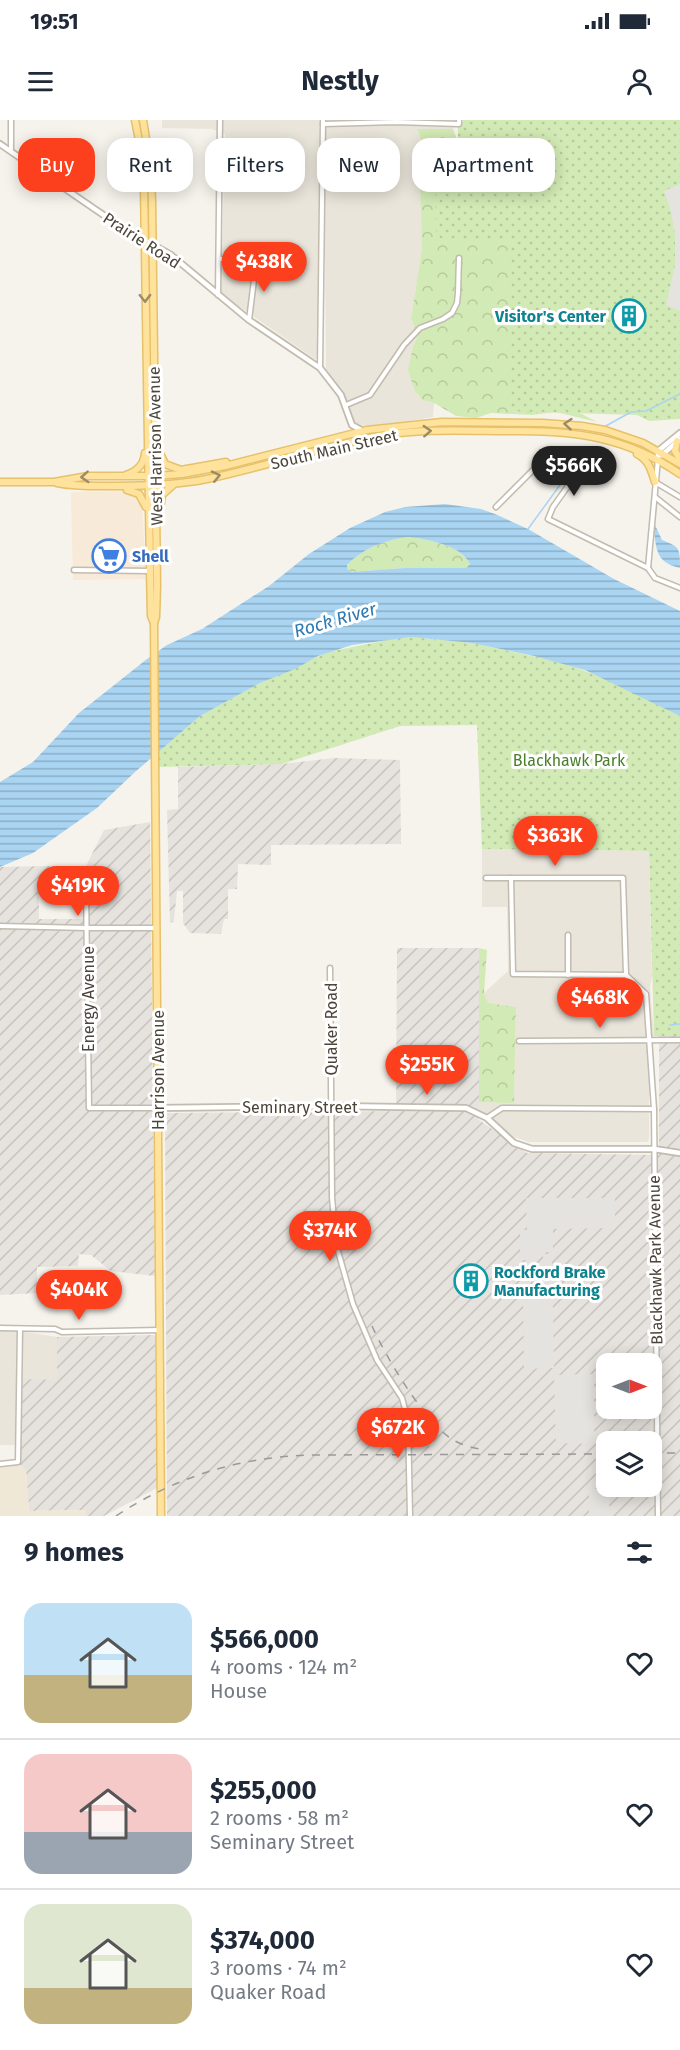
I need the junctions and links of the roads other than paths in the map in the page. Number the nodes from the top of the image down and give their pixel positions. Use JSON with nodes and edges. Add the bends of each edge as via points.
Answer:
{"nodes":[{"id":1,"x":11,"y":120,"type":"edge"},
{"id":2,"x":135,"y":120,"type":"edge"},
{"id":3,"x":143,"y":120,"type":"edge"},
{"id":4,"x":220,"y":120,"type":"edge"},
{"id":5,"x":323,"y":122,"type":"edge"},
{"id":6,"x":459,"y":122,"type":"edge"},
{"id":7,"x":0,"y":144,"type":"edge"},
{"id":8,"x":11,"y":152,"type":"junction"},
{"id":9,"x":144,"y":239,"type":"junction"},
{"id":10,"x":153,"y":244,"type":"junction"},
{"id":11,"x":459,"y":258,"type":"dead end"},
{"id":12,"x":219,"y":259,"type":"junction"},
{"id":13,"x":219,"y":296,"type":"junction"},
{"id":14,"x":249,"y":320,"type":"junction"},
{"id":15,"x":320,"y":368,"type":"junction"},
{"id":16,"x":147,"y":380,"type":"junction"},
{"id":17,"x":346,"y":405,"type":"junction"},
{"id":18,"x":349,"y":419,"type":"junction"},
{"id":19,"x":363,"y":431,"type":"junction"},
{"id":20,"x":156,"y":432,"type":"junction"},
{"id":21,"x":567,"y":433,"type":"junction"},
{"id":22,"x":680,"y":433,"type":"edge"},
{"id":23,"x":340,"y":436,"type":"junction"},
{"id":24,"x":679,"y":440,"type":"edge"},
{"id":25,"x":660,"y":452,"type":"junction"},
{"id":26,"x":658,"y":459,"type":"junction"},
{"id":27,"x":680,"y":461,"type":"edge"},
{"id":28,"x":239,"y":462,"type":"junction"},
{"id":29,"x":680,"y":474,"type":"edge"},
{"id":30,"x":117,"y":476,"type":"junction"},
{"id":31,"x":148,"y":476,"type":"junction"},
{"id":32,"x":156,"y":476,"type":"junction"},
{"id":33,"x":0,"y":482,"type":"edge"},
{"id":34,"x":54,"y":482,"type":"junction"},
{"id":35,"x":655,"y":482,"type":"junction"},
{"id":36,"x":182,"y":483,"type":"junction"},
{"id":37,"x":70,"y":485,"type":"junction"},
{"id":38,"x":148,"y":485,"type":"junction"},
{"id":39,"x":156,"y":485,"type":"junction"},
{"id":40,"x":654,"y":497,"type":"junction"},
{"id":41,"x":680,"y":497,"type":"edge"},
{"id":42,"x":496,"y":507,"type":"dead end"},
{"id":43,"x":680,"y":518,"type":"edge"},
{"id":44,"x":149,"y":521,"type":"junction"},
{"id":45,"x":648,"y":568,"type":"junction"},
{"id":46,"x":155,"y":569,"type":"junction"},
{"id":47,"x":74,"y":570,"type":"dead end"},
{"id":48,"x":680,"y":588,"type":"edge"},
{"id":49,"x":154,"y":623,"type":"joint"},
{"id":50,"x":486,"y":878,"type":"dead end"},
{"id":51,"x":511,"y":878,"type":"junction"},
{"id":52,"x":86,"y":890,"type":"dead end"},
{"id":53,"x":0,"y":926,"type":"edge"},
{"id":54,"x":88,"y":928,"type":"junction"},
{"id":55,"x":157,"y":928,"type":"junction"},
{"id":56,"x":568,"y":934,"type":"dead end"},
{"id":57,"x":330,"y":968,"type":"dead end"},
{"id":58,"x":568,"y":975,"type":"junction"},
{"id":59,"x":626,"y":975,"type":"junction"},
{"id":60,"x":650,"y":1040,"type":"junction"},
{"id":61,"x":680,"y":1040,"type":"edge"},
{"id":62,"x":519,"y":1041,"type":"dead end"},
{"id":63,"x":331,"y":1106,"type":"junction"},
{"id":64,"x":158,"y":1108,"type":"junction"},
{"id":65,"x":654,"y":1109,"type":"junction"},
{"id":66,"x":488,"y":1118,"type":"junction"},
{"id":67,"x":654,"y":1149,"type":"junction"},
{"id":68,"x":680,"y":1153,"type":"edge"},
{"id":69,"x":0,"y":1328,"type":"edge"},
{"id":70,"x":20,"y":1329,"type":"junction"},
{"id":71,"x":160,"y":1330,"type":"junction"},
{"id":72,"x":0,"y":1464,"type":"edge"},
{"id":73,"x":161,"y":1516,"type":"edge"},
{"id":74,"x":410,"y":1516,"type":"edge"},
{"id":75,"x":658,"y":1516,"type":"edge"}],
"edges":[{"from":1,"to":8,"type":"street"},
{"from":2,"to":9,"type":"main road","name":"West Harrison Avenue","via":[[142,164]]},
{"from":3,"to":10,"type":"main road","name":"West Harrison Avenue","via":[[151,180]]},
{"from":4,"to":12,"type":"street"},
{"from":5,"to":6,"type":"street"},
{"from":5,"to":15,"type":"street"},
{"from":7,"to":8,"type":"street","name":"Prairie Road"},
{"from":8,"to":9,"type":"street","name":"Prairie Road"},
{"from":9,"to":10,"type":"street","name":"Prairie Road"},
{"from":9,"to":16,"type":"main road","name":"West Harrison Avenue","one_way":true},
{"from":10,"to":13,"type":"street","name":"Prairie Road"},
{"from":10,"to":20,"type":"main road","name":"West Harrison Avenue"},
{"from":11,"to":17,"type":"street","via":[[459,293],[452,313],[420,328],[370,395]]},
{"from":12,"to":13,"type":"street"},
{"from":12,"to":14,"type":"street","via":[[242,259],[256,264]]},
{"from":13,"to":14,"type":"street","name":"Prairie Road"},
{"from":14,"to":15,"type":"street","name":"Prairie Road"},
{"from":15,"to":17,"type":"street","name":"Prairie Road"},
{"from":16,"to":30,"type":"main road","via":[[145,458],[137,470]]},
{"from":16,"to":31,"type":"main road","name":"West Harrison Avenue"},
{"from":17,"to":18,"type":"street","name":"Prairie Road"},
{"from":18,"to":19,"type":"street"},
{"from":18,"to":23,"type":"street"},
{"from":19,"to":23,"type":"main road","name":"South Main Street"},
{"from":25,"to":19,"type":"main road","name":"South Main Street","one_way":true,"via":[[605,430],[564,424],[442,422]]},
{"from":20,"to":28,"type":"main road","via":[[160,457],[172,468]]},
{"from":20,"to":32,"type":"main road","name":"West Harrison Avenue"},
{"from":21,"to":26,"type":"main road","name":"South Main Street","via":[[594,436]]},
{"from":21,"to":35,"type":"main road","via":[[640,455],[650,466]]},
{"from":36,"to":21,"type":"main road","name":"South Main Street","one_way":true,"via":[[392,434],[439,430]]},
{"from":22,"to":25,"type":"street"},
{"from":23,"to":28,"type":"main road","name":"South Main Street"},
{"from":24,"to":25,"type":"street"},
{"from":24,"to":27,"type":"main road","via":[[675,451]]},
{"from":25,"to":26,"type":"street"},
{"from":25,"to":27,"type":"main road","name":"South Main Street"},
{"from":26,"to":29,"type":"main road","name":"South Main Street"},
{"from":26,"to":35,"type":"street"},
{"from":28,"to":32,"type":"main road","name":"South Main Street"},
{"from":30,"to":31,"type":"main road","name":"South Main Street"},
{"from":30,"to":34,"type":"main road","name":"South Main Street","one_way":true},
{"from":31,"to":32,"type":"main road","name":"South Main Street"},
{"from":31,"to":38,"type":"main road","name":"West Harrison Avenue"},
{"from":32,"to":39,"type":"main road","name":"West Harrison Avenue"},
{"from":33,"to":34,"type":"main road","name":"South Main Street"},
{"from":34,"to":37,"type":"main road","name":"South Main Street"},
{"from":35,"to":40,"type":"street"},
{"from":35,"to":41,"type":"street"},
{"from":36,"to":39,"type":"main road","name":"South Main Street"},
{"from":36,"to":46,"type":"main road","via":[[168,489],[161,499],[160,551]]},
{"from":37,"to":38,"type":"main road","name":"South Main Street"},
{"from":37,"to":44,"type":"main road","via":[[136,492]]},
{"from":38,"to":39,"type":"main road","name":"South Main Street"},
{"from":38,"to":44,"type":"main road","name":"West Harrison Avenue"},
{"from":39,"to":46,"type":"main road","name":"West Harrison Avenue"},
{"from":40,"to":43,"type":"street"},
{"from":40,"to":45,"type":"street"},
{"from":42,"to":45,"type":"street","via":[[543,460],[579,472],[548,519]]},
{"from":44,"to":46,"type":"main road","name":"West Harrison Avenue"},
{"from":45,"to":48,"type":"street","via":[[655,578]]},
{"from":46,"to":47,"type":"street"},
{"from":46,"to":49,"type":"main road","name":"West Harrison Avenue"},
{"from":49,"to":55,"type":"main road","name":"Harrison Avenue"},
{"from":50,"to":51,"type":"street"},
{"from":51,"to":58,"type":"street","via":[[513,974]]},
{"from":51,"to":59,"type":"street","via":[[624,878]]},
{"from":52,"to":54,"type":"street","name":"Energy Avenue"},
{"from":53,"to":54,"type":"street"},
{"from":54,"to":55,"type":"street"},
{"from":54,"to":64,"type":"street","name":"Energy Avenue","via":[[89,1108]]},
{"from":55,"to":64,"type":"main road","name":"Harrison Avenue"},
{"from":56,"to":58,"type":"street"},
{"from":57,"to":63,"type":"street","name":"Quaker Road"},
{"from":58,"to":59,"type":"street"},
{"from":59,"to":60,"type":"street","name":"Blackhawk Park Avenue","via":[[646,994]]},
{"from":60,"to":61,"type":"street"},
{"from":60,"to":62,"type":"street"},
{"from":60,"to":65,"type":"street","name":"Blackhawk Park Avenue"},
{"from":63,"to":64,"type":"street","name":"Seminary Street"},
{"from":63,"to":66,"type":"street","name":"Seminary Street","via":[[466,1108]]},
{"from":63,"to":74,"type":"street","name":"Quaker Road","via":[[336,1244],[353,1304],[377,1360],[402,1398],[408,1420]]},
{"from":64,"to":71,"type":"main road","name":"Harrison Avenue"},
{"from":65,"to":66,"type":"street","via":[[502,1108]]},
{"from":65,"to":67,"type":"street","name":"Blackhawk Park Avenue"},
{"from":66,"to":67,"type":"street","name":"Seminary Street","via":[[514,1143],[532,1149]]},
{"from":67,"to":68,"type":"street","name":"Seminary Street"},
{"from":67,"to":75,"type":"street","name":"Blackhawk Park Avenue"},
{"from":69,"to":70,"type":"street"},
{"from":70,"to":71,"type":"street"},
{"from":70,"to":72,"type":"street","via":[[18,1462]]},
{"from":71,"to":73,"type":"main road","name":"Harrison Avenue"}]}
